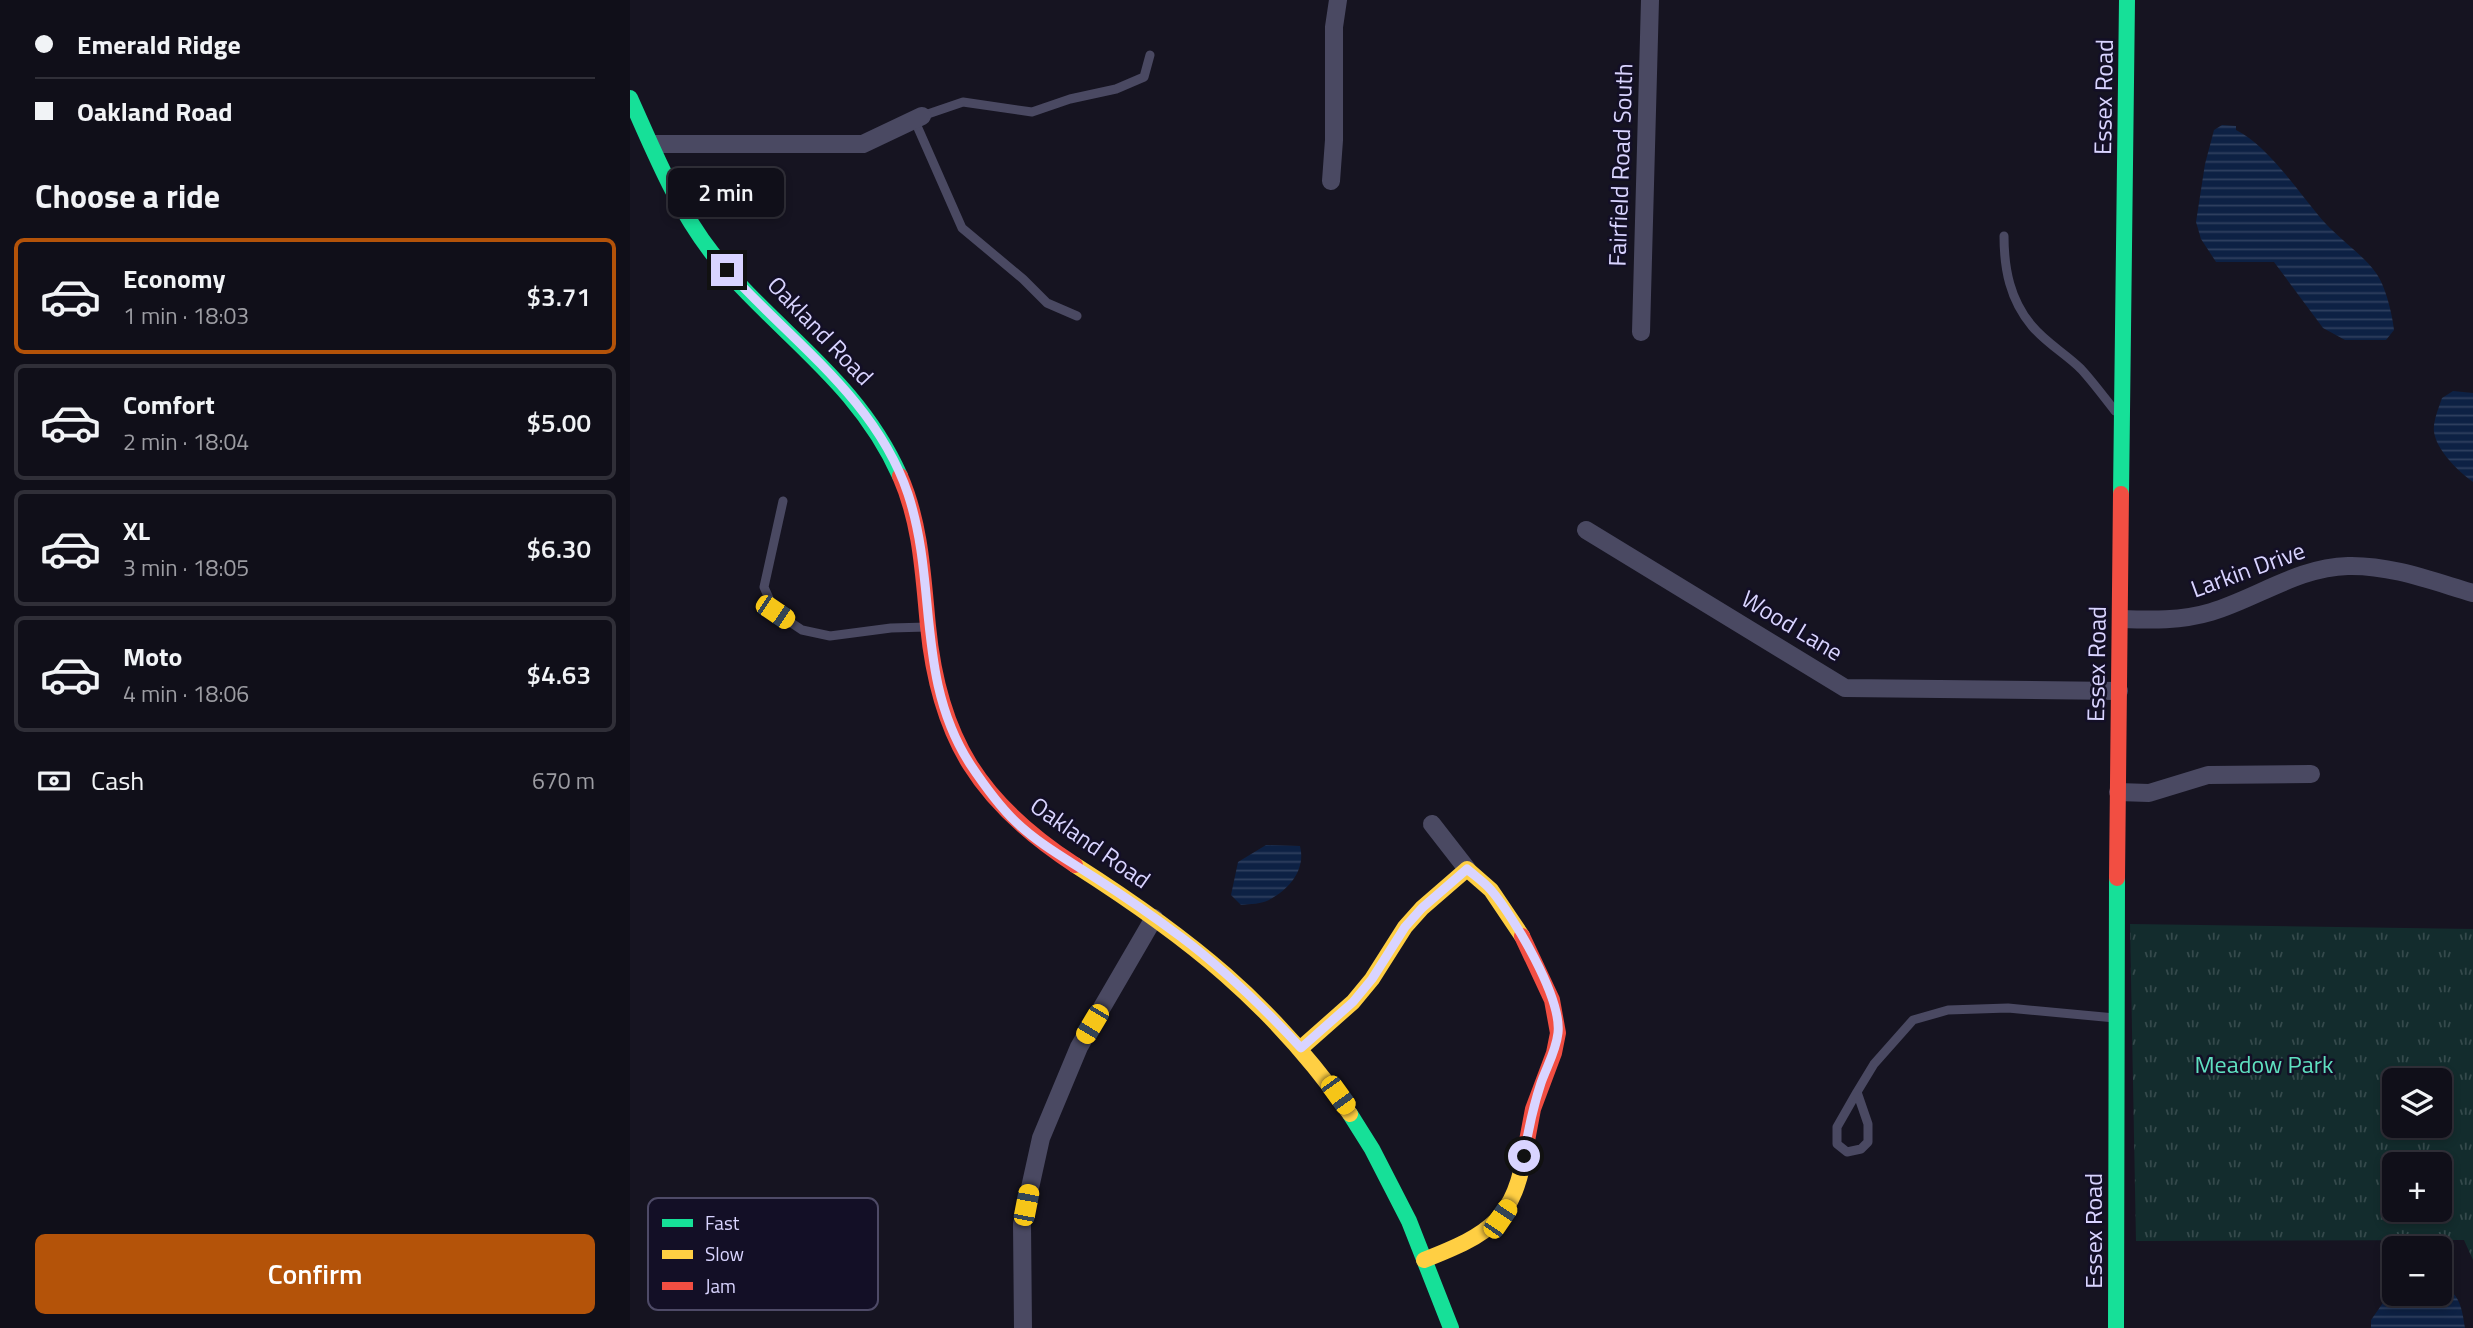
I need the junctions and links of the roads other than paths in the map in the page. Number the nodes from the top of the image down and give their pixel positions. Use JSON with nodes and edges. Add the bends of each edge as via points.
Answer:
{"nodes":[{"id":1,"x":1338,"y":0,"type":"edge"},
{"id":2,"x":1650,"y":0,"type":"edge"},
{"id":3,"x":2127,"y":0,"type":"edge"},
{"id":4,"x":1150,"y":55,"type":"dead end"},
{"id":5,"x":630,"y":98,"type":"edge"},
{"id":6,"x":918,"y":118,"type":"junction"},
{"id":7,"x":652,"y":144,"type":"junction"},
{"id":8,"x":1331,"y":181,"type":"dead end"},
{"id":9,"x":2004,"y":236,"type":"dead end"},
{"id":10,"x":1077,"y":316,"type":"dead end"},
{"id":11,"x":1641,"y":332,"type":"dead end"},
{"id":12,"x":2123,"y":421,"type":"junction"},
{"id":13,"x":783,"y":501,"type":"dead end"},
{"id":14,"x":1586,"y":530,"type":"dead end"},
{"id":15,"x":2473,"y":593,"type":"edge"},
{"id":16,"x":2121,"y":619,"type":"junction"},
{"id":17,"x":928,"y":626,"type":"junction"},
{"id":18,"x":2119,"y":691,"type":"junction"},
{"id":19,"x":2311,"y":774,"type":"dead end"},
{"id":20,"x":2118,"y":792,"type":"junction"},
{"id":21,"x":1432,"y":824,"type":"dead end"},
{"id":22,"x":1467,"y":869,"type":"junction"},
{"id":23,"x":1154,"y":918,"type":"junction"},
{"id":24,"x":2116,"y":1018,"type":"junction"},
{"id":25,"x":1301,"y":1048,"type":"junction"},
{"id":26,"x":1857,"y":1092,"type":"junction"},
{"id":27,"x":1424,"y":1260,"type":"junction"},
{"id":28,"x":1023,"y":1328,"type":"edge"},
{"id":29,"x":1451,"y":1328,"type":"edge"},
{"id":30,"x":2116,"y":1328,"type":"edge"}],
"edges":[{"from":1,"to":8,"type":"street"},
{"from":2,"to":11,"type":"street","name":"Fairfield Road South"},
{"from":3,"to":12,"type":"street","name":"Essex Road"},
{"from":4,"to":6,"type":"lane","via":[[1144,77],[1032,112],[963,102]]},
{"from":5,"to":7,"type":"street","name":"Oakland Road"},
{"from":6,"to":7,"type":"street","via":[[863,144]]},
{"from":6,"to":10,"type":"lane","via":[[962,228],[1047,303]]},
{"from":7,"to":17,"type":"street","name":"Oakland Road","via":[[710,250],[874,424],[907,492],[918,532]]},
{"from":9,"to":12,"type":"lane","via":[[2009,285],[2032,327],[2081,370]]},
{"from":12,"to":16,"type":"street","name":"Essex Road"},
{"from":13,"to":17,"type":"lane","via":[[764,587],[775,612],[802,630],[831,636]]},
{"from":14,"to":18,"type":"street","name":"Wood Lane","via":[[1846,688]]},
{"from":15,"to":16,"type":"street","name":"Larkin Drive","via":[[2377,567],[2345,566],[2314,571],[2212,612],[2186,618]]},
{"from":16,"to":18,"type":"street","name":"Essex Road"},
{"from":17,"to":23,"type":"street","name":"Oakland Road","via":[[937,689],[949,725],[995,800],[1034,838]]},
{"from":18,"to":20,"type":"street","name":"Essex Road"},
{"from":19,"to":20,"type":"street","via":[[2208,775],[2149,793]]},
{"from":20,"to":24,"type":"street","name":"Essex Road"},
{"from":21,"to":22,"type":"street"},
{"from":22,"to":25,"type":"street","via":[[1405,927],[1353,1002]]},
{"from":22,"to":27,"type":"street","via":[[1511,919],[1551,994],[1558,1030],[1533,1110],[1514,1198],[1482,1235]]},
{"from":23,"to":25,"type":"street","name":"Oakland Road","via":[[1220,968]]},
{"from":23,"to":28,"type":"street","via":[[1079,1046],[1041,1138],[1022,1224]]},
{"from":24,"to":26,"type":"lane","via":[[2008,1008],[1948,1010],[1913,1020]]},
{"from":24,"to":30,"type":"street","name":"Essex Road"},
{"from":25,"to":27,"type":"street","name":"Oakland Road","via":[[1373,1150]]},
{"from":26,"to":26,"type":"lane","via":[[1868,1124],[1868,1142],[1847,1152],[1838,1144],[1837,1127]]},
{"from":27,"to":29,"type":"street","name":"Oakland Road"}]}
